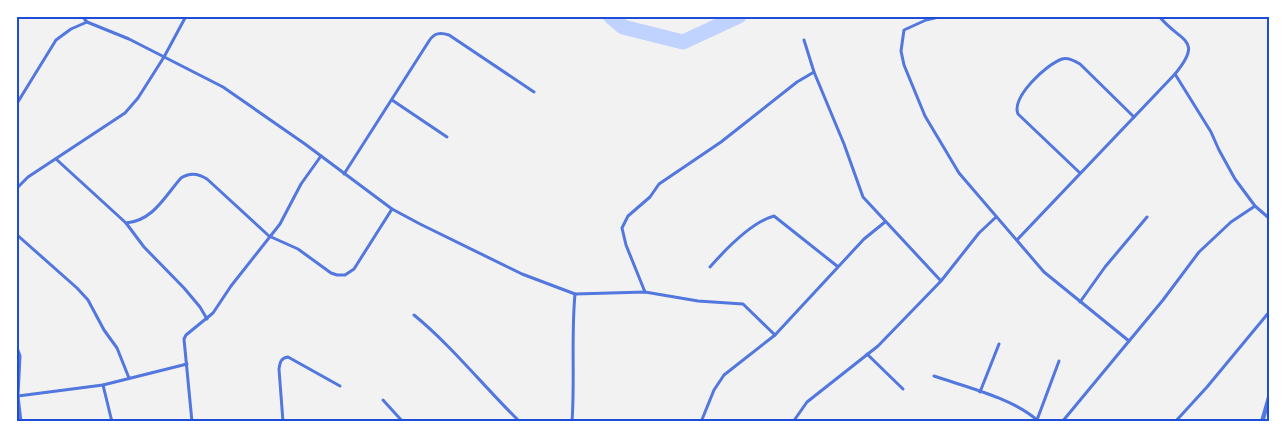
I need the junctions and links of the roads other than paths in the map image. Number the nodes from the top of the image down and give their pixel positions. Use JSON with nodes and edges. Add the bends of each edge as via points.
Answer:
{"nodes":[{"id":1,"x":82,"y":16,"type":"edge"},
{"id":2,"x":943,"y":16,"type":"edge"},
{"id":3,"x":1159,"y":16,"type":"edge"},
{"id":4,"x":185,"y":18,"type":"dead end"},
{"id":5,"x":88,"y":22,"type":"junction"},
{"id":6,"x":804,"y":40,"type":"dead end"},
{"id":7,"x":164,"y":57,"type":"junction"},
{"id":8,"x":814,"y":72,"type":"junction"},
{"id":9,"x":1175,"y":74,"type":"junction"},
{"id":10,"x":534,"y":92,"type":"dead end"},
{"id":11,"x":392,"y":100,"type":"junction"},
{"id":12,"x":16,"y":105,"type":"edge"},
{"id":13,"x":1134,"y":117,"type":"junction"},
{"id":14,"x":447,"y":137,"type":"dead end"},
{"id":15,"x":320,"y":156,"type":"junction"},
{"id":16,"x":56,"y":159,"type":"junction"},
{"id":17,"x":1080,"y":173,"type":"junction"},
{"id":18,"x":344,"y":174,"type":"junction"},
{"id":19,"x":16,"y":189,"type":"edge"},
{"id":20,"x":1255,"y":206,"type":"junction"},
{"id":21,"x":392,"y":209,"type":"junction"},
{"id":22,"x":1147,"y":217,"type":"dead end"},
{"id":23,"x":995,"y":218,"type":"junction"},
{"id":24,"x":1270,"y":219,"type":"edge"},
{"id":25,"x":885,"y":222,"type":"junction"},
{"id":26,"x":126,"y":223,"type":"junction"},
{"id":27,"x":16,"y":234,"type":"edge"},
{"id":28,"x":269,"y":236,"type":"junction"},
{"id":29,"x":1018,"y":240,"type":"junction"},
{"id":30,"x":837,"y":266,"type":"junction"},
{"id":31,"x":710,"y":267,"type":"dead end"},
{"id":32,"x":941,"y":281,"type":"junction"},
{"id":33,"x":645,"y":292,"type":"junction"},
{"id":34,"x":574,"y":294,"type":"junction"},
{"id":35,"x":1080,"y":302,"type":"junction"},
{"id":36,"x":1270,"y":311,"type":"edge"},
{"id":37,"x":414,"y":315,"type":"dead end"},
{"id":38,"x":207,"y":319,"type":"junction"},
{"id":39,"x":775,"y":335,"type":"junction"},
{"id":40,"x":1129,"y":341,"type":"junction"},
{"id":41,"x":999,"y":344,"type":"dead end"},
{"id":42,"x":16,"y":345,"type":"edge"},
{"id":43,"x":867,"y":354,"type":"junction"},
{"id":44,"x":1059,"y":361,"type":"dead end"},
{"id":45,"x":187,"y":364,"type":"junction"},
{"id":46,"x":934,"y":376,"type":"dead end"},
{"id":47,"x":129,"y":378,"type":"junction"},
{"id":48,"x":103,"y":385,"type":"junction"},
{"id":49,"x":340,"y":386,"type":"dead end"},
{"id":50,"x":902,"y":389,"type":"dead end"},
{"id":51,"x":980,"y":392,"type":"junction"},
{"id":52,"x":1270,"y":394,"type":"edge"},
{"id":53,"x":18,"y":396,"type":"junction"},
{"id":54,"x":383,"y":400,"type":"dead end"},
{"id":55,"x":1036,"y":421,"type":"edge"},
{"id":56,"x":21,"y":422,"type":"edge"},
{"id":57,"x":112,"y":422,"type":"edge"},
{"id":58,"x":192,"y":422,"type":"edge"},
{"id":59,"x":283,"y":422,"type":"edge"},
{"id":60,"x":402,"y":422,"type":"edge"},
{"id":61,"x":520,"y":422,"type":"edge"},
{"id":62,"x":572,"y":422,"type":"edge"},
{"id":63,"x":701,"y":422,"type":"edge"},
{"id":64,"x":793,"y":422,"type":"edge"},
{"id":65,"x":1062,"y":422,"type":"edge"},
{"id":66,"x":1175,"y":422,"type":"edge"},
{"id":67,"x":1262,"y":422,"type":"edge"}],
"edges":[{"from":1,"to":5,"type":"street"},
{"from":2,"to":23,"type":"street","via":[[904,30],[901,51],[904,65],[925,116],[959,173]]},
{"from":3,"to":9,"type":"street","via":[[1189,46],[1188,56]]},
{"from":4,"to":7,"type":"street"},
{"from":5,"to":7,"type":"street"},
{"from":5,"to":12,"type":"street","via":[[56,40]]},
{"from":6,"to":8,"type":"street"},
{"from":7,"to":15,"type":"street","via":[[223,87]]},
{"from":7,"to":16,"type":"street","via":[[125,114]]},
{"from":8,"to":25,"type":"street","via":[[863,197]]},
{"from":8,"to":33,"type":"street","via":[[659,184],[650,197],[628,216],[622,228]]},
{"from":9,"to":13,"type":"street"},
{"from":9,"to":20,"type":"street","via":[[1212,132],[1235,179]]},
{"from":10,"to":11,"type":"street","via":[[442,33],[432,36]]},
{"from":11,"to":14,"type":"street"},
{"from":11,"to":18,"type":"street"},
{"from":13,"to":17,"type":"street"},
{"from":13,"to":17,"type":"street","via":[[1075,60],[1064,58],[1051,64],[1035,79],[1016,106],[1018,114]]},
{"from":15,"to":18,"type":"street"},
{"from":15,"to":28,"type":"street","via":[[285,216]]},
{"from":16,"to":19,"type":"street"},
{"from":16,"to":26,"type":"street"},
{"from":17,"to":29,"type":"street"},
{"from":18,"to":21,"type":"street"},
{"from":20,"to":24,"type":"street"},
{"from":20,"to":40,"type":"street","via":[[1231,222],[1200,252]]},
{"from":21,"to":28,"type":"street","via":[[354,269],[345,275],[331,273],[298,249]]},
{"from":21,"to":34,"type":"street","via":[[510,269]]},
{"from":22,"to":35,"type":"street"},
{"from":23,"to":29,"type":"street"},
{"from":23,"to":32,"type":"street"},
{"from":25,"to":30,"type":"street"},
{"from":25,"to":32,"type":"street"},
{"from":26,"to":28,"type":"street","via":[[149,215],[181,178],[196,173]]},
{"from":26,"to":38,"type":"street","via":[[144,247],[190,294]]},
{"from":27,"to":47,"type":"street","via":[[88,300],[117,348]]},
{"from":28,"to":38,"type":"street"},
{"from":29,"to":35,"type":"street","via":[[1044,272]]},
{"from":30,"to":31,"type":"street","via":[[774,216],[764,219]]},
{"from":30,"to":39,"type":"street"},
{"from":32,"to":43,"type":"street"},
{"from":33,"to":34,"type":"street"},
{"from":33,"to":39,"type":"street","via":[[698,301],[744,304]]},
{"from":34,"to":62,"type":"street"},
{"from":35,"to":40,"type":"street"},
{"from":36,"to":66,"type":"street"},
{"from":37,"to":61,"type":"street"},
{"from":38,"to":45,"type":"street","via":[[186,334]]},
{"from":39,"to":63,"type":"street","via":[[724,375]]},
{"from":40,"to":65,"type":"street"},
{"from":41,"to":51,"type":"street"},
{"from":42,"to":53,"type":"street","via":[[20,356]]},
{"from":43,"to":50,"type":"street"},
{"from":43,"to":64,"type":"street","via":[[808,402]]},
{"from":44,"to":55,"type":"street"},
{"from":45,"to":47,"type":"street"},
{"from":45,"to":58,"type":"street"},
{"from":46,"to":51,"type":"street"},
{"from":47,"to":48,"type":"street"},
{"from":48,"to":53,"type":"street"},
{"from":48,"to":57,"type":"street"},
{"from":49,"to":59,"type":"street","via":[[285,357],[279,368]]},
{"from":51,"to":55,"type":"street","via":[[1015,405]]},
{"from":52,"to":67,"type":"street"},
{"from":53,"to":56,"type":"street"},
{"from":54,"to":60,"type":"street"}]}
